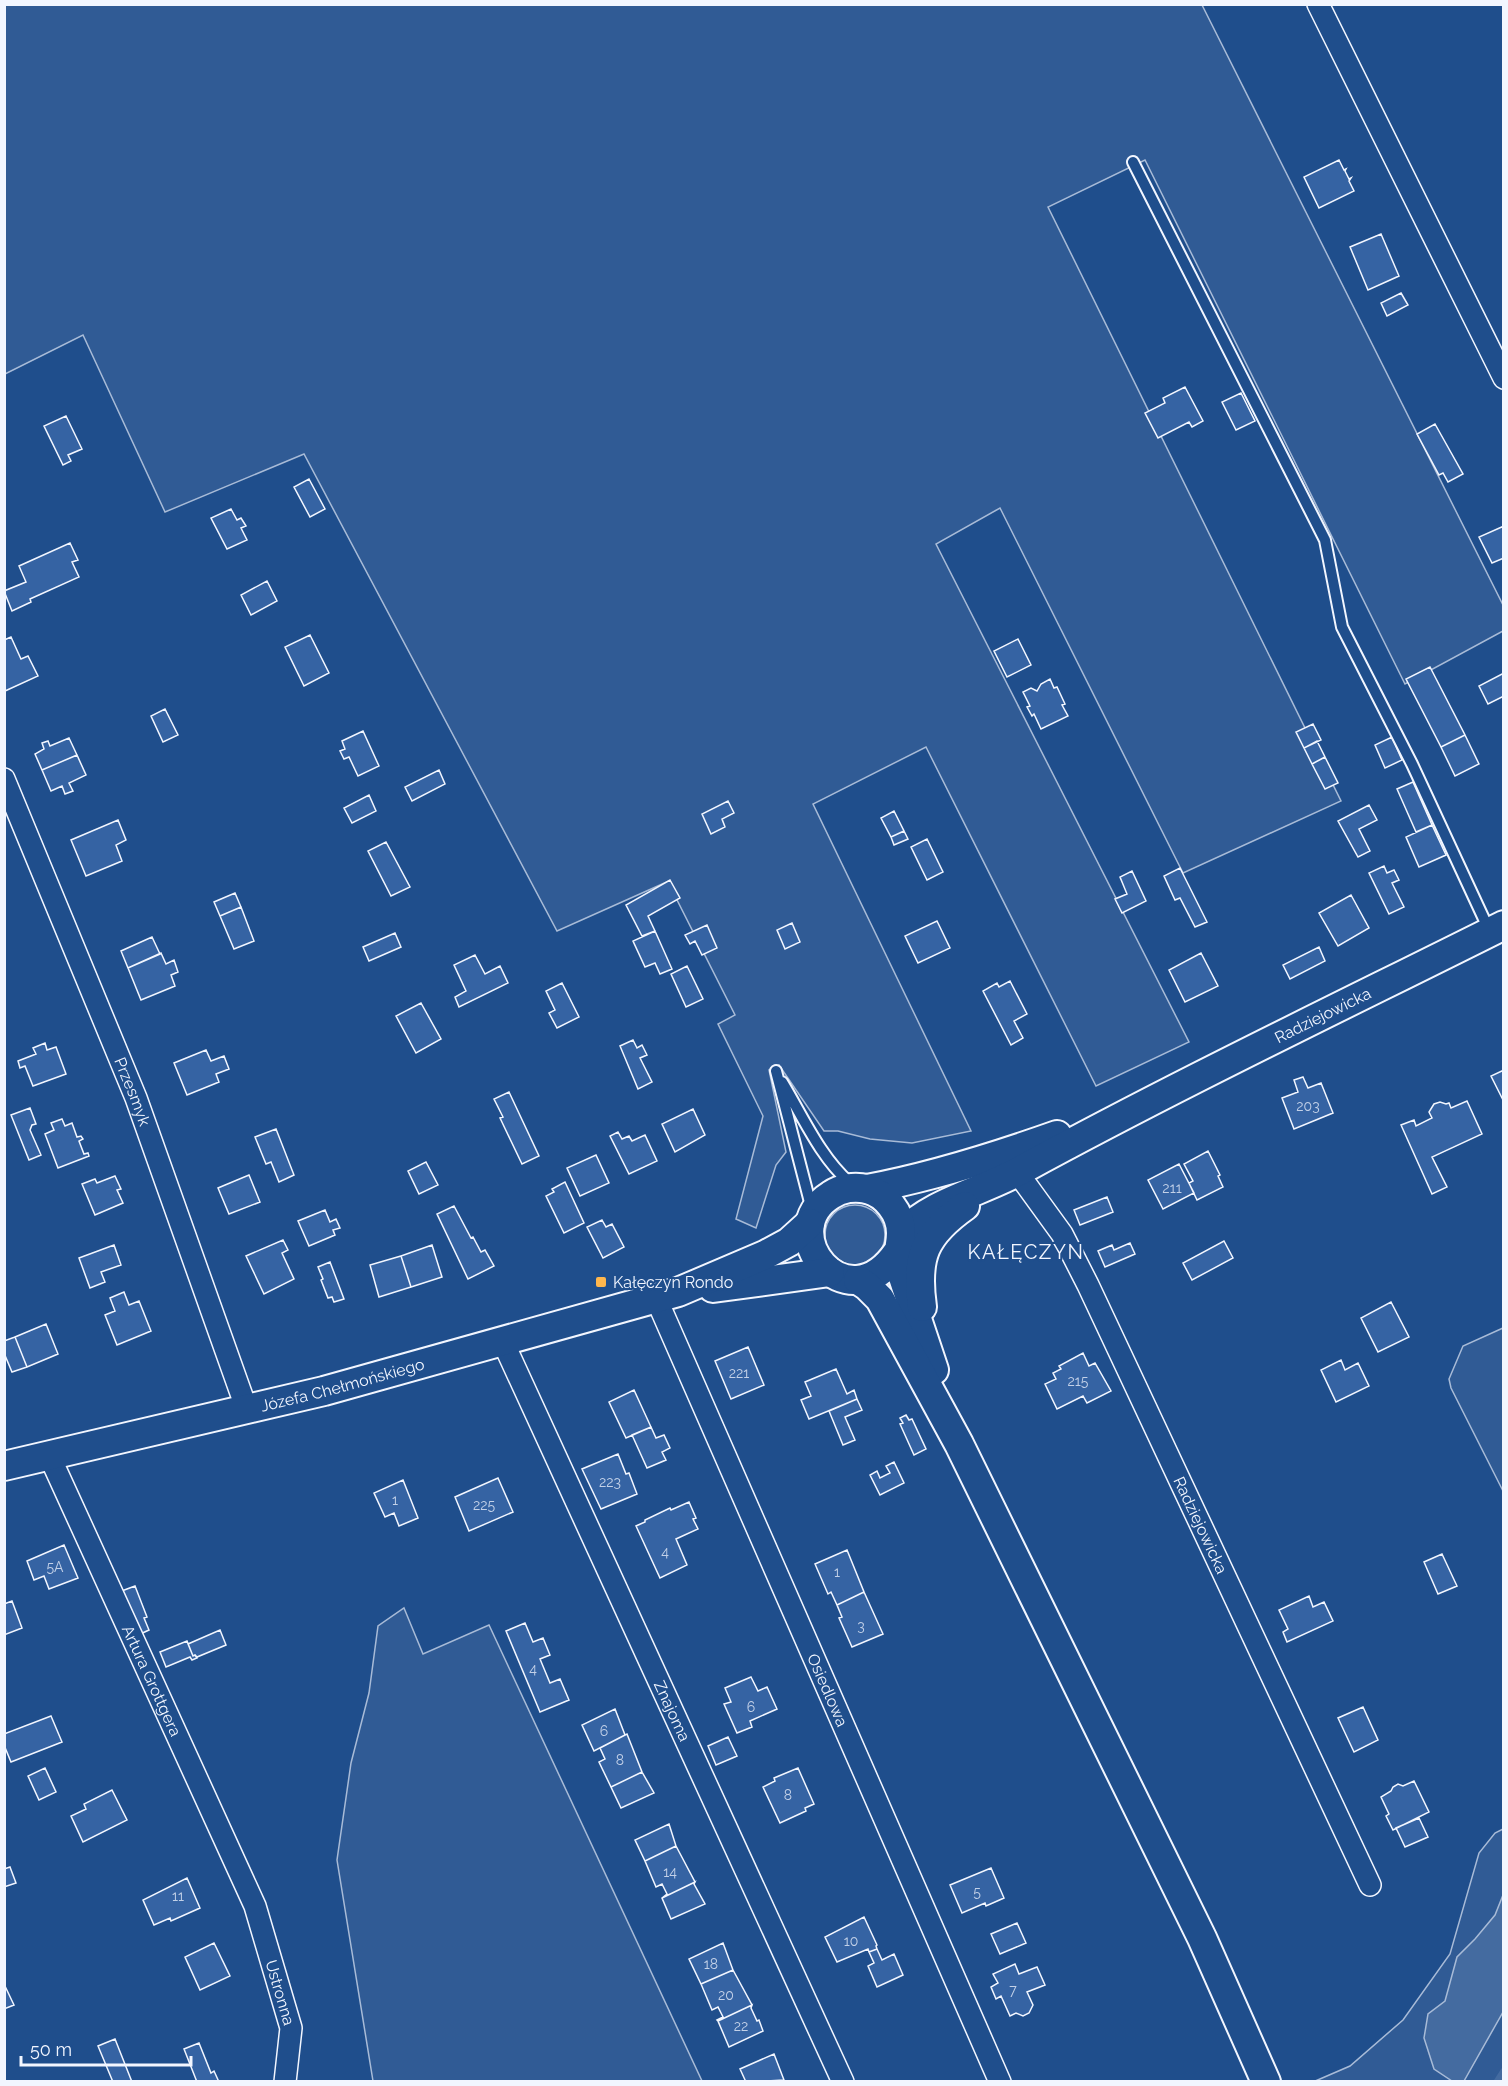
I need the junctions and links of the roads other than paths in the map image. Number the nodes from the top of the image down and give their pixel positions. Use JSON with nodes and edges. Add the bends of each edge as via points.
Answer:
{"nodes":[{"id":1,"x":1318,"y":4,"type":"edge"},
{"id":2,"x":1133,"y":162,"type":"dead end"},
{"id":3,"x":1503,"y":378,"type":"edge"},
{"id":4,"x":4,"y":779,"type":"edge"},
{"id":5,"x":1497,"y":929,"type":"edge"},
{"id":6,"x":1142,"y":1106,"type":"junction"},
{"id":7,"x":1017,"y":1172,"type":"junction"},
{"id":8,"x":861,"y":1188,"type":"junction"},
{"id":9,"x":812,"y":1220,"type":"junction"},
{"id":10,"x":899,"y":1243,"type":"junction"},
{"id":11,"x":830,"y":1272,"type":"junction"},
{"id":12,"x":858,"y":1280,"type":"junction"},
{"id":13,"x":667,"y":1295,"type":"junction"},
{"id":14,"x":503,"y":1342,"type":"junction"},
{"id":15,"x":930,"y":1356,"type":"junction"},
{"id":16,"x":247,"y":1410,"type":"junction"},
{"id":17,"x":947,"y":1421,"type":"junction"},
{"id":18,"x":49,"y":1455,"type":"junction"},
{"id":19,"x":4,"y":1466,"type":"edge"},
{"id":20,"x":1370,"y":1885,"type":"dead end"},
{"id":21,"x":255,"y":1906,"type":"joint"},
{"id":22,"x":285,"y":2082,"type":"edge"},
{"id":23,"x":843,"y":2082,"type":"edge"},
{"id":24,"x":1000,"y":2082,"type":"edge"},
{"id":25,"x":1266,"y":2082,"type":"edge"}],
"edges":[{"from":1,"to":3,"type":"street"},
{"from":2,"to":5,"type":"lane","via":[[1325,540],[1342,627]]},
{"from":4,"to":16,"type":"street","name":"Przesmyk","via":[[136,1098]]},
{"from":5,"to":6,"type":"main road","name":"Radziejowicka"},
{"from":6,"to":7,"type":"main road","name":"Radziejowicka"},
{"from":6,"to":8,"type":"main road","name":"Radziejowicka","via":[[1008,1152],[915,1179]]},
{"from":7,"to":10,"type":"main road","name":"Radziejowicka","via":[[920,1216]]},
{"from":7,"to":15,"type":"main road","via":[[948,1219],[928,1241],[920,1287]]},
{"from":7,"to":20,"type":"street","name":"Radziejowicka","via":[[1062,1234],[1088,1285]]},
{"from":8,"to":9,"type":"main road","via":[[844,1189],[825,1198]]},
{"from":8,"to":9,"type":"lane","via":[[841,1175],[828,1158],[776,1071]]},
{"from":8,"to":10,"type":"main road","via":[[880,1195],[891,1205],[899,1218]]},
{"from":9,"to":11,"type":"main road","via":[[812,1251]]},
{"from":9,"to":13,"type":"main road","name":"Józefa Chełmońskiego","via":[[789,1242],[765,1255]]},
{"from":10,"to":12,"type":"main road","via":[[888,1266],[874,1276]]},
{"from":10,"to":15,"type":"main road","via":[[913,1309]]},
{"from":11,"to":12,"type":"main road"},
{"from":11,"to":13,"type":"main road","name":"Józefa Chełmońskiego"},
{"from":12,"to":17,"type":"main road","via":[[880,1299]]},
{"from":13,"to":14,"type":"main road","name":"Józefa Chełmońskiego"},
{"from":13,"to":24,"type":"street","name":"Osiedlowa"},
{"from":14,"to":16,"type":"main road","name":"Józefa Chełmońskiego"},
{"from":14,"to":23,"type":"street","name":"Znajoma"},
{"from":15,"to":17,"type":"main road"},
{"from":16,"to":18,"type":"main road","name":"Józefa Chełmońskiego"},
{"from":17,"to":25,"type":"main road","via":[[1202,1938]]},
{"from":18,"to":19,"type":"main road","name":"Józefa Chełmońskiego"},
{"from":18,"to":21,"type":"street","name":"Artura Grottgera"},
{"from":21,"to":22,"type":"street","name":"Ustronna","via":[[291,2028]]}]}
